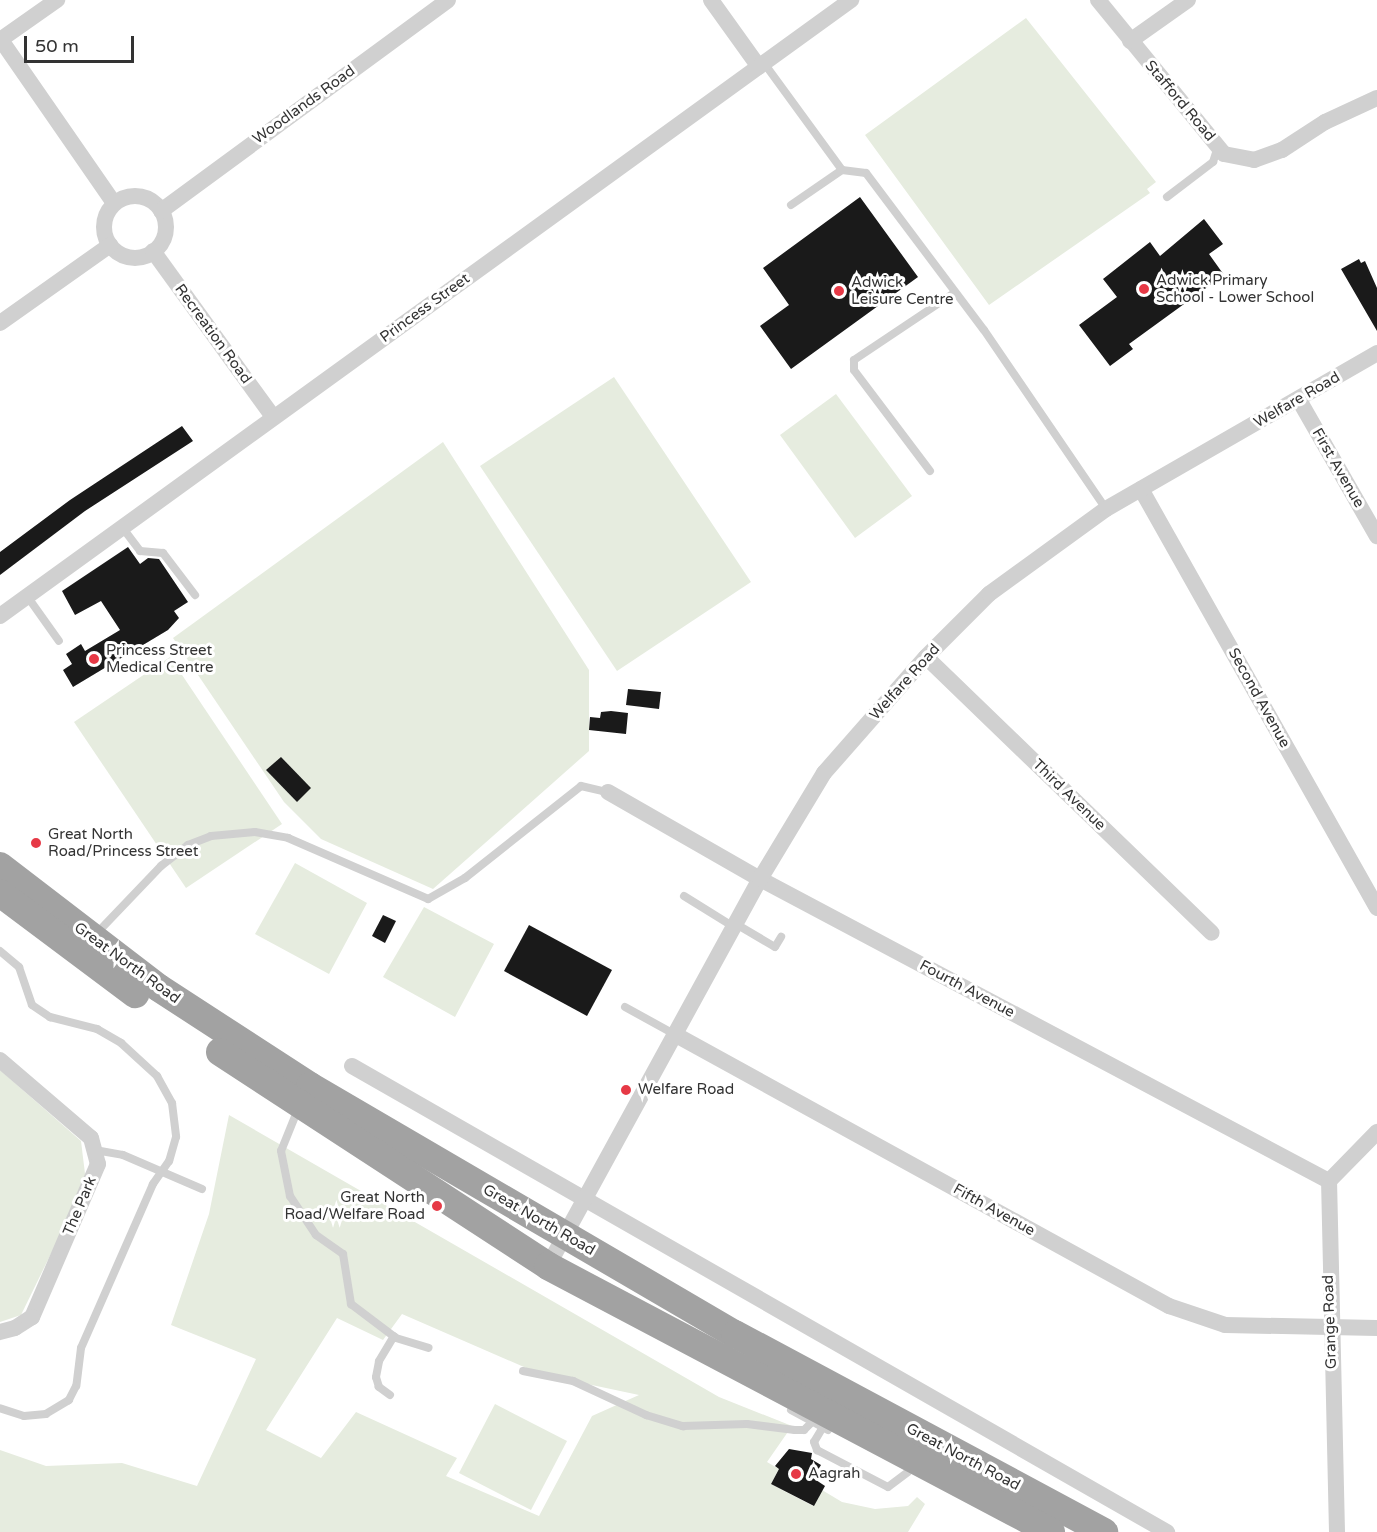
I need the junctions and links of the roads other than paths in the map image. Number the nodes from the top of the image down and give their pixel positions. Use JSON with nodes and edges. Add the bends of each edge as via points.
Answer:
{"nodes":[{"id":1,"x":57,"y":0,"type":"edge"},
{"id":2,"x":448,"y":0,"type":"edge"},
{"id":3,"x":711,"y":0,"type":"edge"},
{"id":4,"x":851,"y":0,"type":"edge"},
{"id":5,"x":1098,"y":0,"type":"edge"},
{"id":6,"x":1188,"y":0,"type":"edge"},
{"id":7,"x":0,"y":40,"type":"edge"},
{"id":8,"x":1130,"y":41,"type":"junction"},
{"id":9,"x":762,"y":65,"type":"junction"},
{"id":10,"x":1377,"y":98,"type":"edge"},
{"id":11,"x":1218,"y":146,"type":"junction"},
{"id":12,"x":842,"y":170,"type":"junction"},
{"id":13,"x":1167,"y":197,"type":"dead end"},
{"id":14,"x":114,"y":203,"type":"junction"},
{"id":15,"x":791,"y":205,"type":"dead end"},
{"id":16,"x":161,"y":211,"type":"junction"},
{"id":17,"x":110,"y":245,"type":"junction"},
{"id":18,"x":153,"y":252,"type":"junction"},
{"id":19,"x":954,"y":293,"type":"junction"},
{"id":20,"x":0,"y":323,"type":"edge"},
{"id":21,"x":1377,"y":353,"type":"edge"},
{"id":22,"x":1299,"y":400,"type":"junction"},
{"id":23,"x":273,"y":417,"type":"junction"},
{"id":24,"x":930,"y":471,"type":"dead end"},
{"id":25,"x":1141,"y":489,"type":"junction"},
{"id":26,"x":1106,"y":508,"type":"junction"},
{"id":27,"x":122,"y":527,"type":"junction"},
{"id":28,"x":1377,"y":536,"type":"edge"},
{"id":29,"x":195,"y":595,"type":"dead end"},
{"id":30,"x":27,"y":596,"type":"junction"},
{"id":31,"x":0,"y":616,"type":"edge"},
{"id":32,"x":59,"y":641,"type":"dead end"},
{"id":33,"x":926,"y":657,"type":"junction"},
{"id":34,"x":608,"y":792,"type":"joint"},
{"id":35,"x":0,"y":866,"type":"edge"},
{"id":36,"x":760,"y":879,"type":"junction"},
{"id":37,"x":0,"y":893,"type":"edge"},
{"id":38,"x":684,"y":896,"type":"dead end"},
{"id":39,"x":1377,"y":908,"type":"edge"},
{"id":40,"x":735,"y":926,"type":"junction"},
{"id":41,"x":1212,"y":933,"type":"dead end"},
{"id":42,"x":781,"y":937,"type":"dead end"},
{"id":43,"x":92,"y":939,"type":"junction"},
{"id":44,"x":0,"y":951,"type":"edge"},
{"id":45,"x":626,"y":1007,"type":"dead end"},
{"id":46,"x":676,"y":1035,"type":"junction"},
{"id":47,"x":0,"y":1060,"type":"edge"},
{"id":48,"x":352,"y":1066,"type":"dead end"},
{"id":49,"x":300,"y":1105,"type":"junction"},
{"id":50,"x":1377,"y":1132,"type":"edge"},
{"id":51,"x":94,"y":1150,"type":"junction"},
{"id":52,"x":158,"y":1173,"type":"junction"},
{"id":53,"x":1329,"y":1180,"type":"junction"},
{"id":54,"x":202,"y":1189,"type":"dead end"},
{"id":55,"x":584,"y":1200,"type":"junction"},
{"id":56,"x":564,"y":1236,"type":"junction"},
{"id":57,"x":548,"y":1266,"type":"junction"},
{"id":58,"x":1330,"y":1328,"type":"junction"},
{"id":59,"x":1377,"y":1328,"type":"edge"},
{"id":60,"x":0,"y":1332,"type":"edge"},
{"id":61,"x":394,"y":1336,"type":"junction"},
{"id":62,"x":428,"y":1348,"type":"dead end"},
{"id":63,"x":725,"y":1362,"type":"junction"},
{"id":64,"x":524,"y":1371,"type":"dead end"},
{"id":65,"x":745,"y":1384,"type":"dead end"},
{"id":66,"x":390,"y":1395,"type":"dead end"},
{"id":67,"x":783,"y":1406,"type":"dead end"},
{"id":68,"x":0,"y":1408,"type":"edge"},
{"id":69,"x":812,"y":1422,"type":"junction"},
{"id":70,"x":823,"y":1427,"type":"junction"},
{"id":71,"x":842,"y":1437,"type":"dead end"},
{"id":72,"x":899,"y":1467,"type":"dead end"},
{"id":73,"x":908,"y":1472,"type":"junction"},
{"id":74,"x":919,"y":1477,"type":"dead end"},
{"id":75,"x":1003,"y":1518,"type":"dead end"},
{"id":76,"x":1048,"y":1530,"type":"edge"},
{"id":77,"x":1104,"y":1532,"type":"edge"},
{"id":78,"x":1167,"y":1532,"type":"edge"},
{"id":79,"x":1337,"y":1532,"type":"edge"}],
"edges":[{"from":1,"to":7,"type":"street"},
{"from":2,"to":16,"type":"street","name":"Woodlands Road"},
{"from":3,"to":9,"type":"street"},
{"from":4,"to":9,"type":"street","name":"Princess Street"},
{"from":5,"to":8,"type":"street","name":"Stafford Road"},
{"from":6,"to":8,"type":"street"},
{"from":7,"to":14,"type":"street"},
{"from":8,"to":11,"type":"street","name":"Stafford Road"},
{"from":9,"to":12,"type":"lane"},
{"from":9,"to":23,"type":"street","name":"Princess Street"},
{"from":10,"to":11,"type":"street","name":"Stafford Road","via":[[1325,122],[1282,150],[1254,160],[1224,154]]},
{"from":11,"to":13,"type":"lane","via":[[1207,168]]},
{"from":12,"to":15,"type":"lane"},
{"from":12,"to":19,"type":"lane","via":[[866,173]]},
{"from":14,"to":16,"type":"street","via":[[140,196]]},
{"from":14,"to":17,"type":"street","via":[[103,227]]},
{"from":16,"to":18,"type":"street","via":[[166,228]]},
{"from":17,"to":18,"type":"street","via":[[128,257]]},
{"from":17,"to":20,"type":"street"},
{"from":18,"to":23,"type":"street","name":"Recreation Road"},
{"from":19,"to":24,"type":"lane","via":[[854,360],[854,370]]},
{"from":19,"to":26,"type":"lane","via":[[1049,421]]},
{"from":21,"to":22,"type":"street","name":"Welfare Road"},
{"from":22,"to":25,"type":"street","name":"Welfare Road"},
{"from":22,"to":28,"type":"street","name":"First Avenue"},
{"from":23,"to":27,"type":"street","name":"Princess Street"},
{"from":25,"to":26,"type":"street","name":"Welfare Road"},
{"from":25,"to":39,"type":"street","name":"Second Avenue"},
{"from":26,"to":33,"type":"street","name":"Welfare Road","via":[[989,594]]},
{"from":27,"to":29,"type":"lane","via":[[140,551],[163,553]]},
{"from":27,"to":30,"type":"street","name":"Princess Street"},
{"from":30,"to":31,"type":"street","name":"Princess Street"},
{"from":30,"to":32,"type":"lane"},
{"from":33,"to":36,"type":"street","name":"Welfare Road","via":[[824,773]]},
{"from":33,"to":41,"type":"street","name":"Third Avenue"},
{"from":34,"to":36,"type":"street","name":"Fourth Avenue"},
{"from":34,"to":43,"type":"lane","via":[[581,786],[465,878],[428,899],[288,838],[255,832],[211,836],[188,844],[161,866]]},
{"from":35,"to":43,"type":"highway","name":"Great North Road"},
{"from":36,"to":40,"type":"street","name":"Welfare Road"},
{"from":36,"to":53,"type":"street","name":"Fourth Avenue"},
{"from":37,"to":49,"type":"highway","name":"Great North Road","via":[[87,961]]},
{"from":38,"to":40,"type":"lane"},
{"from":40,"to":42,"type":"lane","via":[[775,947]]},
{"from":40,"to":46,"type":"street","name":"Welfare Road"},
{"from":43,"to":56,"type":"highway","name":"Great North Road","via":[[261,1055]]},
{"from":44,"to":52,"type":"lane","via":[[19,967],[32,1005],[50,1017],[97,1029],[113,1038],[157,1076],[172,1103],[176,1137],[169,1161]]},
{"from":45,"to":46,"type":"lane"},
{"from":46,"to":55,"type":"street","name":"Welfare Road"},
{"from":46,"to":58,"type":"street","name":"Fifth Avenue","via":[[1169,1306],[1225,1324]]},
{"from":47,"to":51,"type":"street","via":[[91,1138]]},
{"from":48,"to":55,"type":"street"},
{"from":49,"to":57,"type":"highway","name":"Great North Road"},
{"from":49,"to":61,"type":"lane","via":[[281,1151],[290,1196],[316,1235],[343,1254],[351,1304]]},
{"from":50,"to":53,"type":"street"},
{"from":51,"to":52,"type":"lane","via":[[123,1155]]},
{"from":51,"to":60,"type":"street","name":"The Park","via":[[98,1164],[32,1317]]},
{"from":52,"to":54,"type":"lane"},
{"from":52,"to":68,"type":"lane","via":[[81,1348],[76,1386],[69,1400],[46,1414],[24,1416]]},
{"from":53,"to":58,"type":"street","name":"Grange Road"},
{"from":55,"to":56,"type":"street","name":"Welfare Road"},
{"from":55,"to":78,"type":"street"},
{"from":56,"to":57,"type":"street","name":"Welfare Road"},
{"from":56,"to":77,"type":"highway","name":"Great North Road","via":[[735,1334]]},
{"from":57,"to":63,"type":"highway","name":"Great North Road"},
{"from":58,"to":59,"type":"street","name":"Fifth Avenue"},
{"from":58,"to":79,"type":"street","name":"Grange Road"},
{"from":61,"to":62,"type":"lane"},
{"from":61,"to":66,"type":"lane","via":[[379,1361],[376,1377],[379,1387]]},
{"from":63,"to":65,"type":"lane"},
{"from":63,"to":76,"type":"highway","name":"Great North Road"},
{"from":64,"to":69,"type":"lane","via":[[573,1381],[646,1415],[683,1426],[747,1424],[804,1430]]},
{"from":67,"to":69,"type":"lane"},
{"from":69,"to":70,"type":"lane"},
{"from":70,"to":71,"type":"lane"},
{"from":70,"to":73,"type":"lane","via":[[814,1442],[817,1450],[888,1487]]},
{"from":72,"to":73,"type":"lane"},
{"from":73,"to":74,"type":"lane"},
{"from":75,"to":76,"type":"lane"}]}
